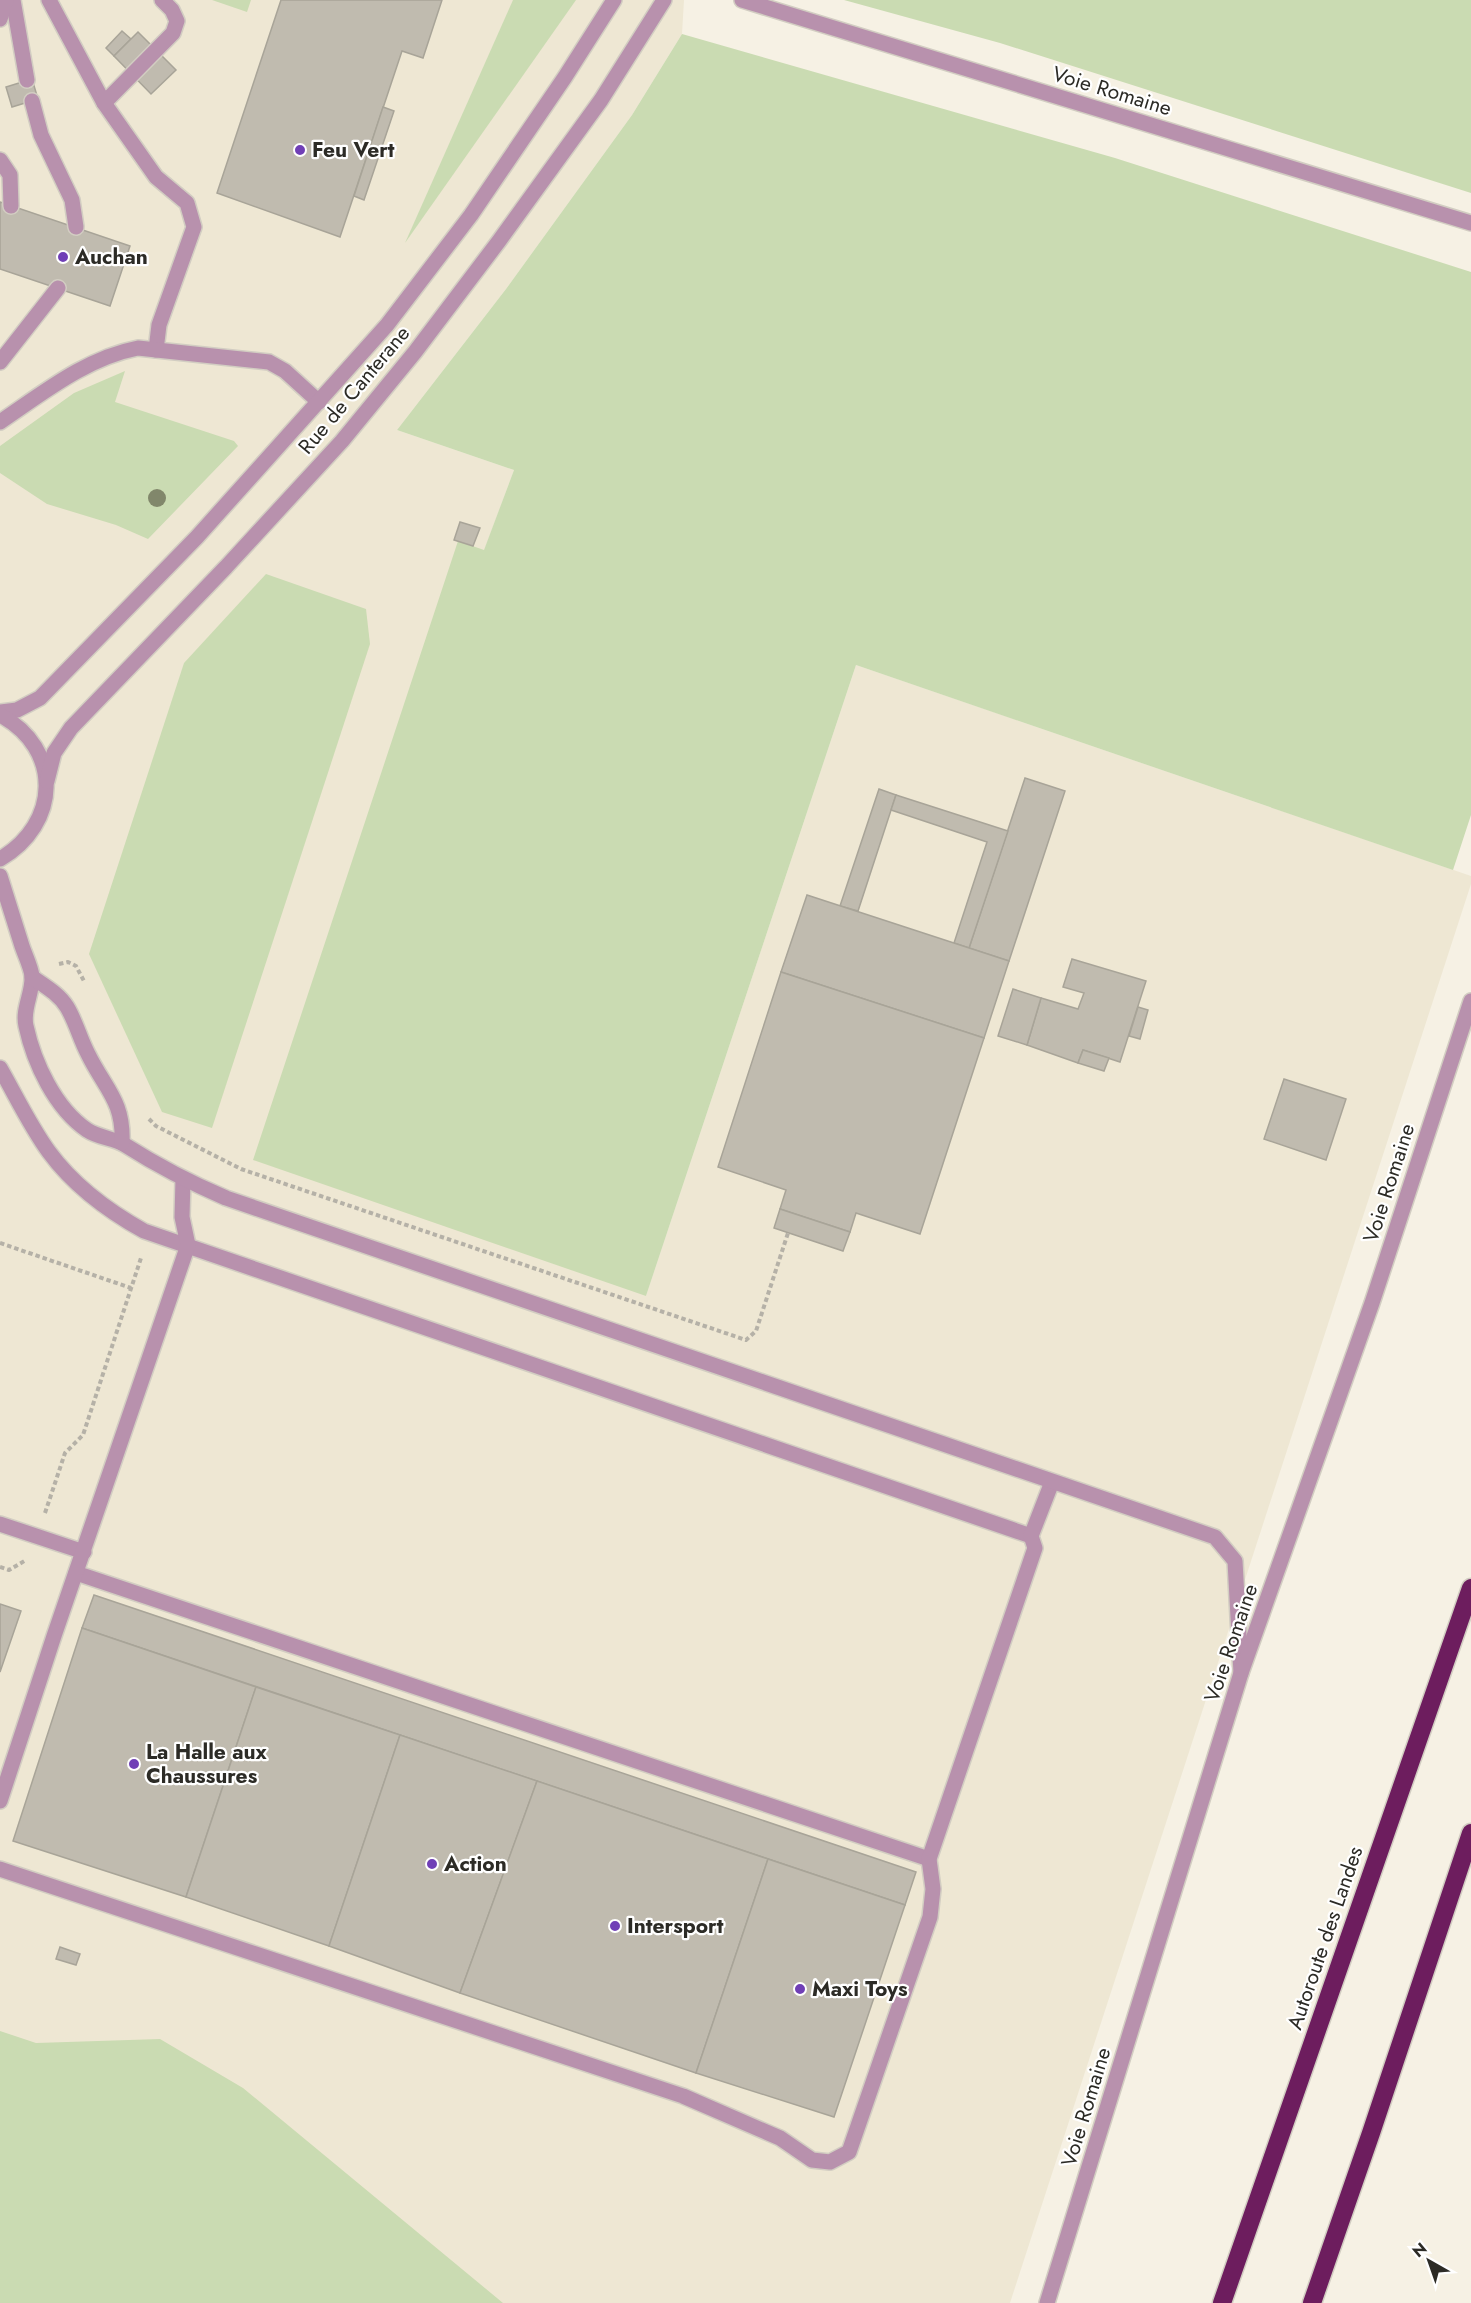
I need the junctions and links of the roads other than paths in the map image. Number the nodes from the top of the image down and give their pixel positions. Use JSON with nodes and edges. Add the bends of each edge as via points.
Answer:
{"nodes":[{"id":1,"x":6,"y":0,"type":"edge"},
{"id":2,"x":13,"y":0,"type":"edge"},
{"id":3,"x":50,"y":0,"type":"edge"},
{"id":4,"x":162,"y":0,"type":"edge"},
{"id":5,"x":614,"y":0,"type":"edge"},
{"id":6,"x":664,"y":0,"type":"edge"},
{"id":7,"x":742,"y":0,"type":"edge"},
{"id":8,"x":0,"y":19,"type":"edge"},
{"id":9,"x":27,"y":80,"type":"dead end"},
{"id":10,"x":32,"y":101,"type":"dead end"},
{"id":11,"x":104,"y":103,"type":"junction"},
{"id":12,"x":0,"y":160,"type":"edge"},
{"id":13,"x":11,"y":206,"type":"dead end"},
{"id":14,"x":1471,"y":223,"type":"edge"},
{"id":15,"x":76,"y":227,"type":"dead end"},
{"id":16,"x":58,"y":288,"type":"dead end"},
{"id":17,"x":156,"y":350,"type":"junction"},
{"id":18,"x":0,"y":362,"type":"edge"},
{"id":19,"x":319,"y":402,"type":"junction"},
{"id":20,"x":0,"y":422,"type":"edge"},
{"id":21,"x":0,"y":713,"type":"edge"},
{"id":22,"x":47,"y":781,"type":"junction"},
{"id":23,"x":0,"y":859,"type":"edge"},
{"id":24,"x":0,"y":876,"type":"edge"},
{"id":25,"x":32,"y":977,"type":"junction"},
{"id":26,"x":1471,"y":1001,"type":"edge"},
{"id":27,"x":0,"y":1068,"type":"edge"},
{"id":28,"x":122,"y":1143,"type":"junction"},
{"id":29,"x":183,"y":1179,"type":"junction"},
{"id":30,"x":188,"y":1245,"type":"junction"},
{"id":31,"x":1052,"y":1482,"type":"junction"},
{"id":32,"x":0,"y":1524,"type":"edge"},
{"id":33,"x":1031,"y":1536,"type":"junction"},
{"id":34,"x":84,"y":1552,"type":"junction"},
{"id":35,"x":76,"y":1573,"type":"junction"},
{"id":36,"x":1471,"y":1588,"type":"edge"},
{"id":37,"x":1241,"y":1674,"type":"junction"},
{"id":38,"x":0,"y":1801,"type":"edge"},
{"id":39,"x":1471,"y":1833,"type":"edge"},
{"id":40,"x":929,"y":1859,"type":"junction"},
{"id":41,"x":0,"y":1869,"type":"edge"},
{"id":42,"x":1047,"y":2303,"type":"edge"},
{"id":43,"x":1222,"y":2303,"type":"edge"},
{"id":44,"x":1312,"y":2303,"type":"edge"}],
"edges":[{"from":1,"to":8,"type":"street"},
{"from":2,"to":9,"type":"street"},
{"from":3,"to":11,"type":"street"},
{"from":4,"to":11,"type":"street","via":[[177,21],[173,33]]},
{"from":5,"to":19,"type":"street","name":"Rue de Canterane","via":[[471,215],[387,325]]},
{"from":6,"to":22,"type":"street","name":"Rue de Canterane","via":[[601,100],[415,352],[326,458],[71,728],[54,753]]},
{"from":7,"to":14,"type":"street","name":"Voie Romaine"},
{"from":10,"to":15,"type":"street","via":[[41,135],[72,200]]},
{"from":11,"to":17,"type":"street","via":[[156,177],[187,203],[194,227],[159,325]]},
{"from":12,"to":13,"type":"street","via":[[10,175]]},
{"from":16,"to":18,"type":"street"},
{"from":17,"to":19,"type":"street","via":[[269,362]]},
{"from":17,"to":20,"type":"street","via":[[131,350],[96,362]]},
{"from":19,"to":21,"type":"street","name":"Rue de Canterane","via":[[197,537],[40,698],[17,710]]},
{"from":21,"to":22,"type":"street","via":[[31,739],[42,759]]},
{"from":22,"to":23,"type":"street","name":"Rue de Canterane","via":[[44,806],[34,830],[17,849]]},
{"from":24,"to":25,"type":"street"},
{"from":25,"to":28,"type":"street","via":[[54,991],[67,1006],[88,1054],[116,1100],[123,1127]]},
{"from":25,"to":28,"type":"street","via":[[25,1024],[44,1076],[74,1119],[88,1131]]},
{"from":26,"to":37,"type":"street","name":"Voie Romaine","via":[[1372,1303]]},
{"from":27,"to":30,"type":"street","via":[[34,1129],[68,1175],[144,1232]]},
{"from":28,"to":29,"type":"street"},
{"from":29,"to":30,"type":"street","via":[[182,1217]]},
{"from":29,"to":31,"type":"street","via":[[226,1198]]},
{"from":30,"to":33,"type":"street"},
{"from":30,"to":34,"type":"street"},
{"from":31,"to":33,"type":"street"},
{"from":31,"to":37,"type":"street","via":[[1215,1537],[1235,1561]]},
{"from":32,"to":34,"type":"street"},
{"from":33,"to":40,"type":"street","via":[[1035,1548]]},
{"from":34,"to":35,"type":"street"},
{"from":35,"to":38,"type":"street"},
{"from":35,"to":40,"type":"street"},
{"from":36,"to":43,"type":"highway","name":"Autoroute des Landes"},
{"from":37,"to":42,"type":"street","name":"Voie Romaine"},
{"from":39,"to":44,"type":"highway"},
{"from":40,"to":41,"type":"street","via":[[933,1889],[930,1917],[849,2151],[830,2162],[812,2160],[780,2138],[683,2096]]}]}
